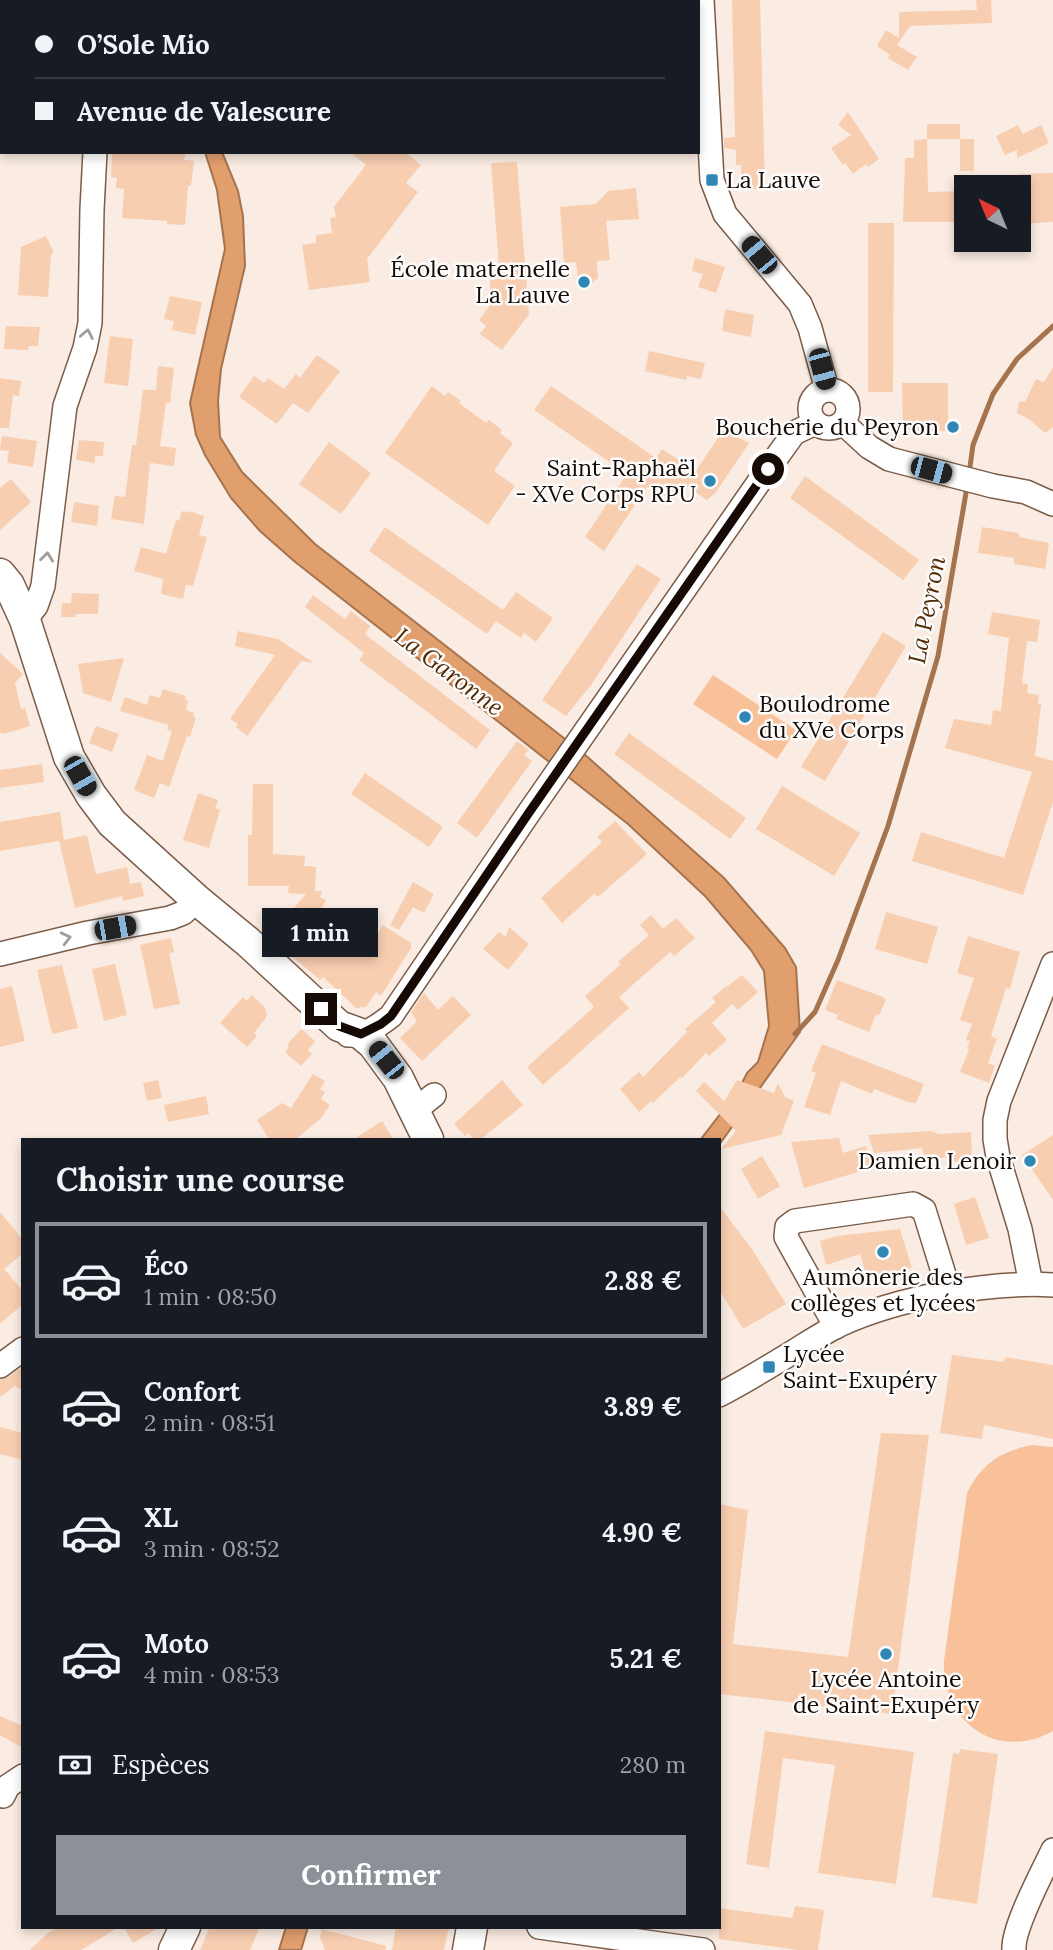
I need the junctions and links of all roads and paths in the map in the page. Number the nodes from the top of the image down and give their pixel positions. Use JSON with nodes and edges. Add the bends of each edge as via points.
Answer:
{"nodes":[{"id":1,"x":702,"y":0,"type":"edge"},
{"id":2,"x":95,"y":154,"type":"edge"},
{"id":3,"x":827,"y":390,"type":"junction"},
{"id":4,"x":815,"y":423,"type":"junction"},
{"id":5,"x":842,"y":423,"type":"junction"},
{"id":6,"x":1053,"y":504,"type":"edge"},
{"id":7,"x":0,"y":574,"type":"edge"},
{"id":8,"x":25,"y":620,"type":"junction"},
{"id":9,"x":197,"y":900,"type":"junction"},
{"id":10,"x":0,"y":954,"type":"edge"},
{"id":11,"x":1053,"y":964,"type":"edge"},
{"id":12,"x":391,"y":1016,"type":"junction"},
{"id":13,"x":348,"y":1031,"type":"junction"},
{"id":14,"x":386,"y":1060,"type":"junction"},
{"id":15,"x":418,"y":1098,"type":"junction"},
{"id":16,"x":428,"y":1138,"type":"edge"},
{"id":17,"x":1042,"y":1284,"type":"edge"},
{"id":18,"x":950,"y":1294,"type":"junction"},
{"id":19,"x":836,"y":1327,"type":"junction"},
{"id":20,"x":21,"y":1350,"type":"edge"},
{"id":21,"x":0,"y":1366,"type":"edge"},
{"id":22,"x":721,"y":1394,"type":"edge"},
{"id":23,"x":21,"y":1777,"type":"edge"},
{"id":24,"x":9,"y":1796,"type":"edge"},
{"id":25,"x":1053,"y":1850,"type":"edge"},
{"id":26,"x":184,"y":1929,"type":"edge"},
{"id":27,"x":472,"y":1929,"type":"edge"},
{"id":28,"x":551,"y":1929,"type":"edge"},
{"id":29,"x":660,"y":1947,"type":"edge"},
{"id":30,"x":174,"y":1950,"type":"edge"},
{"id":31,"x":468,"y":1950,"type":"edge"},
{"id":32,"x":703,"y":1950,"type":"edge"},
{"id":33,"x":1014,"y":1950,"type":"edge"}],
"edges":[{"from":1,"to":3,"type":"street","via":[[712,180],[725,214],[800,304]]},
{"from":8,"to":2,"type":"street","one_way":true,"via":[[43,586],[65,406],[90,323]]},
{"from":3,"to":4,"type":"street","via":[[810,402]]},
{"from":3,"to":5,"type":"street","via":[[835,390],[846,400],[847,416]]},
{"from":4,"to":5,"type":"street","via":[[828,428]]},
{"from":4,"to":12,"type":"street","via":[[794,433]]},
{"from":5,"to":6,"type":"street","via":[[889,459],[1026,492]]},
{"from":7,"to":8,"type":"main road"},
{"from":8,"to":9,"type":"main road","via":[[69,757],[91,794],[112,823]]},
{"from":10,"to":9,"type":"street","one_way":true,"via":[[170,918]]},
{"from":9,"to":13,"type":"main road"},
{"from":11,"to":17,"type":"street","via":[[995,1120],[998,1157]]},
{"from":12,"to":13,"type":"street","via":[[381,1024]]},
{"from":12,"to":14,"type":"street"},
{"from":13,"to":14,"type":"main road","via":[[373,1044]]},
{"from":13,"to":15,"type":"main road","via":[[347,1042],[389,1081]]},
{"from":14,"to":15,"type":"main road"},
{"from":15,"to":16,"type":"main road"},
{"from":17,"to":18,"type":"street"},
{"from":18,"to":19,"type":"street","via":[[893,1306]]},
{"from":18,"to":19,"type":"street","via":[[924,1210],[913,1204],[795,1221],[787,1227],[786,1237]]},
{"from":19,"to":22,"type":"street"},
{"from":20,"to":21,"type":"street"},
{"from":23,"to":24,"type":"street","via":[[8,1786]]},
{"from":25,"to":33,"type":"street","via":[[1024,1912]]},
{"from":26,"to":30,"type":"main road"},
{"from":27,"to":31,"type":"main road"},
{"from":28,"to":29,"type":"street"},
{"from":29,"to":32,"type":"street"}]}
